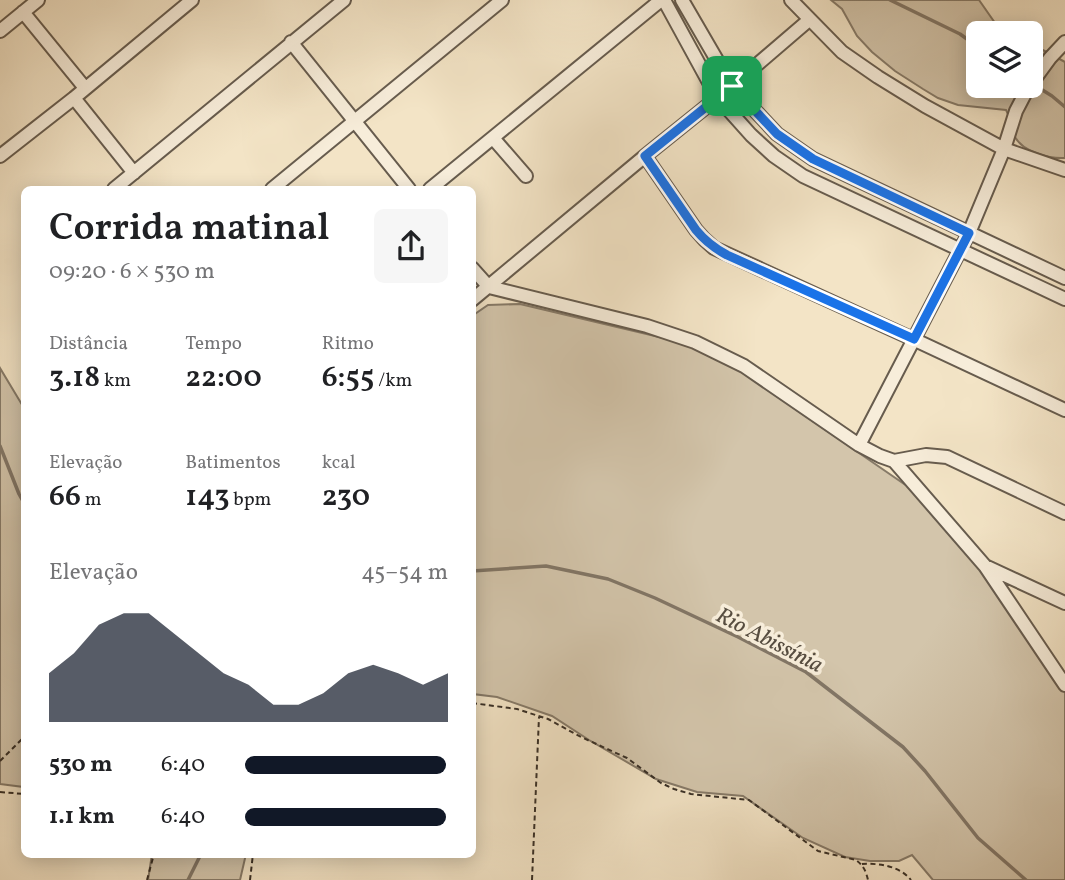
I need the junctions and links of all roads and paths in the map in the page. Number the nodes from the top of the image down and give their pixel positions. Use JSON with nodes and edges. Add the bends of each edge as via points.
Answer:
{"nodes":[{"id":1,"x":38,"y":0,"type":"edge"},
{"id":2,"x":192,"y":0,"type":"edge"},
{"id":3,"x":344,"y":0,"type":"edge"},
{"id":4,"x":502,"y":0,"type":"edge"},
{"id":5,"x":662,"y":0,"type":"edge"},
{"id":6,"x":682,"y":0,"type":"edge"},
{"id":7,"x":791,"y":0,"type":"edge"},
{"id":8,"x":23,"y":12,"type":"junction"},
{"id":9,"x":809,"y":20,"type":"junction"},
{"id":10,"x":0,"y":31,"type":"edge"},
{"id":11,"x":292,"y":43,"type":"junction"},
{"id":12,"x":1065,"y":43,"type":"edge"},
{"id":13,"x":1043,"y":67,"type":"edge"},
{"id":14,"x":732,"y":86,"type":"junction"},
{"id":15,"x":85,"y":88,"type":"junction"},
{"id":16,"x":717,"y":97,"type":"junction"},
{"id":17,"x":74,"y":98,"type":"junction"},
{"id":18,"x":1023,"y":98,"type":"edge"},
{"id":19,"x":355,"y":120,"type":"junction"},
{"id":20,"x":493,"y":138,"type":"junction"},
{"id":21,"x":1004,"y":149,"type":"junction"},
{"id":22,"x":0,"y":156,"type":"edge"},
{"id":23,"x":645,"y":156,"type":"junction"},
{"id":24,"x":813,"y":159,"type":"junction"},
{"id":25,"x":1065,"y":170,"type":"edge"},
{"id":26,"x":134,"y":173,"type":"junction"},
{"id":27,"x":526,"y":176,"type":"dead end"},
{"id":28,"x":803,"y":176,"type":"junction"},
{"id":29,"x":118,"y":186,"type":"edge"},
{"id":30,"x":276,"y":186,"type":"edge"},
{"id":31,"x":408,"y":186,"type":"edge"},
{"id":32,"x":434,"y":186,"type":"edge"},
{"id":33,"x":969,"y":233,"type":"junction"},
{"id":34,"x":959,"y":250,"type":"junction"},
{"id":35,"x":476,"y":272,"type":"edge"},
{"id":36,"x":1065,"y":278,"type":"edge"},
{"id":37,"x":489,"y":287,"type":"junction"},
{"id":38,"x":476,"y":297,"type":"edge"},
{"id":39,"x":1065,"y":299,"type":"edge"},
{"id":40,"x":914,"y":339,"type":"junction"},
{"id":41,"x":1065,"y":410,"type":"edge"},
{"id":42,"x":859,"y":445,"type":"junction"},
{"id":43,"x":894,"y":461,"type":"junction"},
{"id":44,"x":1065,"y":513,"type":"edge"},
{"id":45,"x":985,"y":566,"type":"junction"},
{"id":46,"x":1065,"y":603,"type":"edge"},
{"id":47,"x":1065,"y":685,"type":"edge"},
{"id":48,"x":476,"y":704,"type":"edge"},
{"id":49,"x":539,"y":716,"type":"junction"},
{"id":50,"x":21,"y":740,"type":"edge"},
{"id":51,"x":0,"y":761,"type":"edge"},
{"id":52,"x":0,"y":792,"type":"edge"},
{"id":53,"x":21,"y":794,"type":"edge"},
{"id":54,"x":153,"y":858,"type":"edge"},
{"id":55,"x":253,"y":858,"type":"edge"},
{"id":56,"x":861,"y":864,"type":"junction"},
{"id":57,"x":147,"y":880,"type":"edge"},
{"id":58,"x":250,"y":880,"type":"edge"},
{"id":59,"x":532,"y":880,"type":"edge"},
{"id":60,"x":868,"y":880,"type":"edge"},
{"id":61,"x":911,"y":880,"type":"edge"}],
"edges":[{"from":1,"to":8,"type":"street"},
{"from":2,"to":15,"type":"street"},
{"from":3,"to":11,"type":"street"},
{"from":4,"to":19,"type":"street"},
{"from":5,"to":16,"type":"street"},
{"from":5,"to":20,"type":"street"},
{"from":6,"to":14,"type":"street"},
{"from":7,"to":9,"type":"street"},
{"from":8,"to":10,"type":"street"},
{"from":8,"to":15,"type":"street"},
{"from":9,"to":14,"type":"street"},
{"from":9,"to":21,"type":"street","via":[[842,52],[878,77]]},
{"from":11,"to":19,"type":"street"},
{"from":11,"to":26,"type":"street"},
{"from":12,"to":13,"type":"street"},
{"from":14,"to":16,"type":"street"},
{"from":14,"to":24,"type":"street","via":[[777,134]]},
{"from":15,"to":17,"type":"street"},
{"from":16,"to":23,"type":"street"},
{"from":16,"to":28,"type":"street","via":[[774,156]]},
{"from":17,"to":22,"type":"street"},
{"from":17,"to":26,"type":"street"},
{"from":18,"to":21,"type":"street"},
{"from":19,"to":30,"type":"street"},
{"from":19,"to":31,"type":"street"},
{"from":20,"to":27,"type":"street"},
{"from":20,"to":32,"type":"street"},
{"from":21,"to":25,"type":"street"},
{"from":21,"to":33,"type":"street"},
{"from":23,"to":37,"type":"street"},
{"from":23,"to":40,"type":"street","via":[[696,230],[714,248]]},
{"from":24,"to":28,"type":"street"},
{"from":24,"to":33,"type":"street"},
{"from":26,"to":29,"type":"street"},
{"from":28,"to":34,"type":"street"},
{"from":33,"to":34,"type":"street"},
{"from":33,"to":36,"type":"street"},
{"from":34,"to":39,"type":"street"},
{"from":34,"to":40,"type":"street"},
{"from":35,"to":37,"type":"street"},
{"from":37,"to":38,"type":"street"},
{"from":37,"to":42,"type":"street","via":[[695,342],[744,366]]},
{"from":40,"to":41,"type":"street"},
{"from":40,"to":42,"type":"street"},
{"from":42,"to":43,"type":"street"},
{"from":43,"to":44,"type":"street","via":[[926,454],[947,457]]},
{"from":43,"to":45,"type":"street"},
{"from":45,"to":46,"type":"street"},
{"from":45,"to":47,"type":"street"},
{"from":48,"to":49,"type":"path"},
{"from":49,"to":56,"type":"path","via":[[627,758],[674,789],[749,800],[818,851]]},
{"from":49,"to":59,"type":"path"},
{"from":50,"to":51,"type":"path"},
{"from":52,"to":53,"type":"path"},
{"from":54,"to":57,"type":"path"},
{"from":55,"to":58,"type":"path"},
{"from":56,"to":60,"type":"path"},
{"from":56,"to":61,"type":"path","via":[[892,867]]}]}
